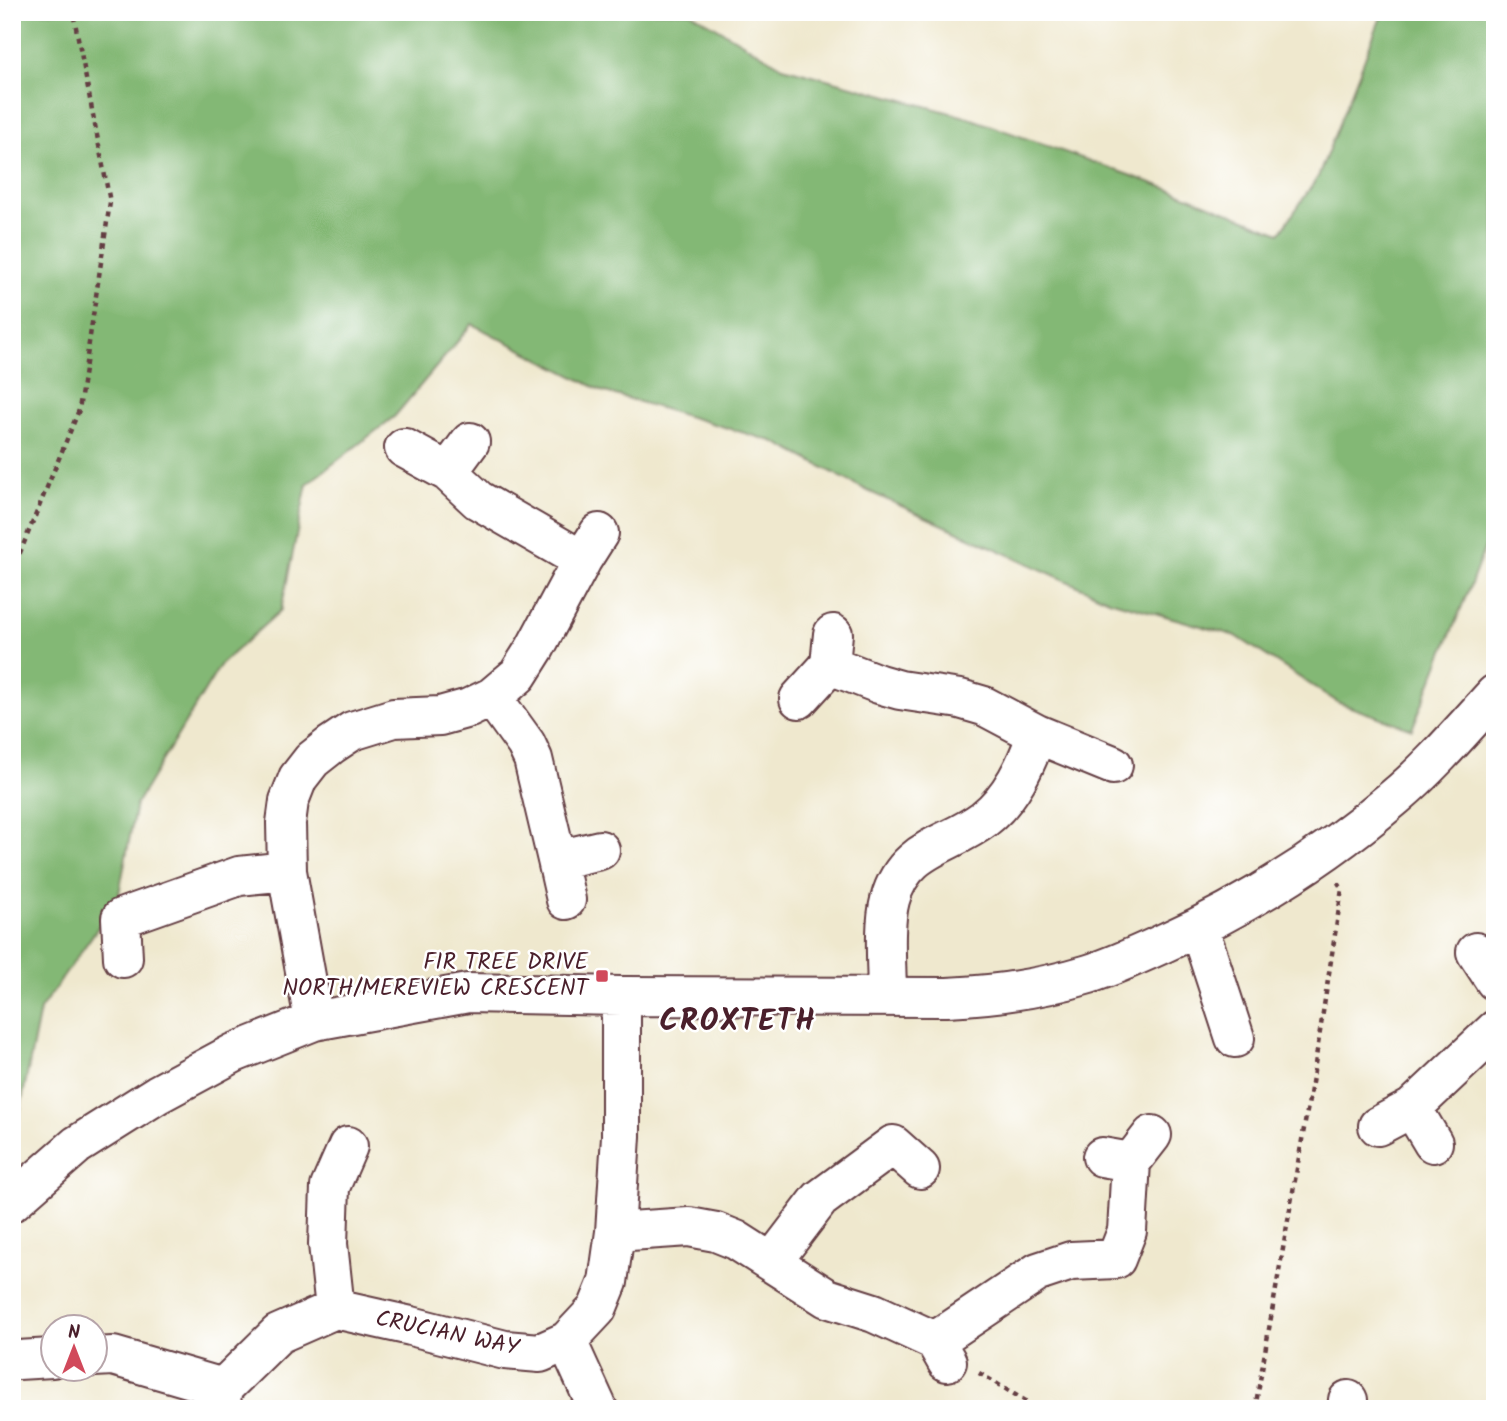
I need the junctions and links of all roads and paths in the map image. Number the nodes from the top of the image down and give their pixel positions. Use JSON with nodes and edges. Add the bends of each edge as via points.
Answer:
{"nodes":[{"id":1,"x":73,"y":12,"type":"edge"},
{"id":2,"x":470,"y":442,"type":"dead end"},
{"id":3,"x":404,"y":448,"type":"dead end"},
{"id":4,"x":448,"y":472,"type":"junction"},
{"id":5,"x":12,"y":572,"type":"edge"},
{"id":6,"x":1495,"y":694,"type":"edge"},
{"id":7,"x":492,"y":697,"type":"junction"},
{"id":8,"x":799,"y":699,"type":"dead end"},
{"id":9,"x":1037,"y":734,"type":"junction"},
{"id":10,"x":1113,"y":765,"type":"dead end"},
{"id":11,"x":600,"y":850,"type":"dead end"},
{"id":12,"x":1320,"y":853,"type":"junction"},
{"id":13,"x":557,"y":860,"type":"junction"},
{"id":14,"x":288,"y":870,"type":"junction"},
{"id":15,"x":566,"y":900,"type":"dead end"},
{"id":16,"x":1199,"y":928,"type":"junction"},
{"id":17,"x":123,"y":958,"type":"dead end"},
{"id":18,"x":621,"y":996,"type":"junction"},
{"id":19,"x":887,"y":996,"type":"junction"},
{"id":20,"x":314,"y":1021,"type":"junction"},
{"id":21,"x":1495,"y":1030,"type":"edge"},
{"id":22,"x":1235,"y":1038,"type":"dead end"},
{"id":23,"x":1412,"y":1108,"type":"junction"},
{"id":24,"x":1378,"y":1126,"type":"dead end"},
{"id":25,"x":902,"y":1143,"type":"dead end"},
{"id":26,"x":1433,"y":1143,"type":"dead end"},
{"id":27,"x":348,"y":1146,"type":"dead end"},
{"id":28,"x":1128,"y":1152,"type":"dead end"},
{"id":29,"x":12,"y":1202,"type":"edge"},
{"id":30,"x":615,"y":1232,"type":"junction"},
{"id":31,"x":772,"y":1262,"type":"junction"},
{"id":32,"x":335,"y":1310,"type":"junction"},
{"id":33,"x":567,"y":1341,"type":"junction"},
{"id":34,"x":942,"y":1352,"type":"junction"},
{"id":35,"x":108,"y":1356,"type":"edge"},
{"id":36,"x":221,"y":1398,"type":"edge"},
{"id":37,"x":598,"y":1409,"type":"edge"},
{"id":38,"x":1039,"y":1409,"type":"edge"},
{"id":39,"x":1255,"y":1409,"type":"edge"}],
"edges":[{"from":1,"to":5,"type":"path","via":[[110,202],[79,410]]},
{"from":2,"to":4,"type":"street"},
{"from":3,"to":4,"type":"street"},
{"from":4,"to":7,"type":"street","via":[[478,500],[591,546],[529,657]]},
{"from":6,"to":12,"type":"street","via":[[1397,796]]},
{"from":7,"to":13,"type":"street","via":[[533,759]]},
{"from":7,"to":14,"type":"street","via":[[440,716],[373,723],[352,731],[312,760],[289,801]]},
{"from":8,"to":9,"type":"street","via":[[832,650],[879,684],[984,706]]},
{"from":9,"to":10,"type":"street"},
{"from":9,"to":19,"type":"street","via":[[1016,782],[999,803],[984,818],[928,849],[899,878],[887,922]]},
{"from":11,"to":13,"type":"street"},
{"from":12,"to":16,"type":"street"},
{"from":12,"to":39,"type":"path","via":[[1342,889]]},
{"from":13,"to":15,"type":"street"},
{"from":14,"to":17,"type":"street","via":[[239,876],[121,918]]},
{"from":14,"to":20,"type":"street"},
{"from":16,"to":19,"type":"street","via":[[1128,959],[1050,984],[983,995]]},
{"from":16,"to":22,"type":"street"},
{"from":18,"to":19,"type":"street"},
{"from":18,"to":20,"type":"street","via":[[468,993]]},
{"from":18,"to":30,"type":"street","name":"CRUCIAN WAY","via":[[621,1136]]},
{"from":20,"to":29,"type":"street","via":[[234,1053],[158,1094],[77,1145]]},
{"from":21,"to":23,"type":"street"},
{"from":23,"to":24,"type":"street"},
{"from":23,"to":26,"type":"street"},
{"from":25,"to":31,"type":"street","via":[[820,1199]]},
{"from":27,"to":32,"type":"street","via":[[314,1185],[328,1244]]},
{"from":28,"to":34,"type":"street","via":[[1126,1231],[1116,1259],[1071,1261],[1038,1272]]},
{"from":30,"to":31,"type":"street","via":[[689,1227],[716,1232]]},
{"from":30,"to":33,"type":"street","name":"CRUCIAN WAY","via":[[608,1282],[597,1309]]},
{"from":31,"to":34,"type":"street","via":[[827,1298],[874,1313]]},
{"from":32,"to":33,"type":"street","name":"CRUCIAN WAY","via":[[505,1350],[540,1353]]},
{"from":32,"to":36,"type":"street","via":[[278,1334]]},
{"from":33,"to":37,"type":"street"},
{"from":34,"to":38,"type":"path"},
{"from":35,"to":36,"type":"street"}]}
